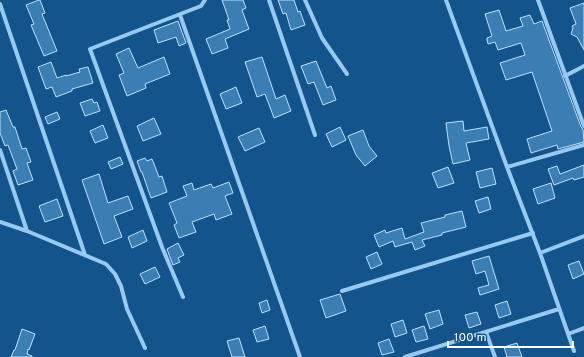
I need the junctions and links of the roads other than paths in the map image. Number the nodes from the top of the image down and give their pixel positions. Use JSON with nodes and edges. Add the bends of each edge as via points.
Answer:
{"nodes":[{"id":1,"x":205,"y":0,"type":"edge"},
{"id":2,"x":269,"y":0,"type":"edge"},
{"id":3,"x":305,"y":0,"type":"edge"},
{"id":4,"x":446,"y":0,"type":"edge"},
{"id":5,"x":538,"y":0,"type":"edge"},
{"id":6,"x":0,"y":4,"type":"edge"},
{"id":7,"x":180,"y":15,"type":"junction"},
{"id":8,"x":584,"y":66,"type":"edge"},
{"id":9,"x":347,"y":74,"type":"dead end"},
{"id":10,"x":566,"y":76,"type":"junction"},
{"id":11,"x":584,"y":126,"type":"edge"},
{"id":12,"x":315,"y":135,"type":"dead end"},
{"id":13,"x":584,"y":145,"type":"edge"},
{"id":14,"x":0,"y":150,"type":"edge"},
{"id":15,"x":507,"y":167,"type":"junction"},
{"id":16,"x":0,"y":222,"type":"edge"},
{"id":17,"x":27,"y":231,"type":"junction"},
{"id":18,"x":533,"y":233,"type":"junction"},
{"id":19,"x":584,"y":236,"type":"edge"},
{"id":20,"x":540,"y":253,"type":"junction"},
{"id":21,"x":85,"y":256,"type":"junction"},
{"id":22,"x":342,"y":291,"type":"dead end"},
{"id":23,"x":183,"y":297,"type":"dead end"},
{"id":24,"x":559,"y":309,"type":"junction"},
{"id":25,"x":584,"y":328,"type":"edge"},
{"id":26,"x":486,"y":332,"type":"junction"},
{"id":27,"x":568,"y":334,"type":"junction"},
{"id":28,"x":145,"y":348,"type":"dead end"},
{"id":29,"x":574,"y":351,"type":"dead end"},
{"id":30,"x":300,"y":357,"type":"edge"},
{"id":31,"x":405,"y":357,"type":"edge"},
{"id":32,"x":495,"y":357,"type":"edge"}],
"edges":[{"from":1,"to":7,"type":"street","via":[[201,6]]},
{"from":2,"to":12,"type":"street"},
{"from":3,"to":9,"type":"street","via":[[322,38]]},
{"from":4,"to":15,"type":"street"},
{"from":5,"to":10,"type":"street"},
{"from":6,"to":21,"type":"street"},
{"from":7,"to":23,"type":"street","via":[[90,49],[162,247]]},
{"from":7,"to":30,"type":"street"},
{"from":8,"to":10,"type":"street"},
{"from":10,"to":11,"type":"street"},
{"from":13,"to":15,"type":"street"},
{"from":14,"to":17,"type":"street"},
{"from":15,"to":18,"type":"street"},
{"from":16,"to":17,"type":"street"},
{"from":17,"to":21,"type":"street"},
{"from":18,"to":20,"type":"street"},
{"from":18,"to":22,"type":"street"},
{"from":19,"to":20,"type":"street"},
{"from":20,"to":24,"type":"street"},
{"from":21,"to":28,"type":"street","via":[[106,264],[115,274],[122,286],[127,309]]},
{"from":24,"to":26,"type":"street"},
{"from":24,"to":27,"type":"street"},
{"from":25,"to":27,"type":"street"},
{"from":26,"to":31,"type":"street"},
{"from":26,"to":32,"type":"street"},
{"from":27,"to":29,"type":"street"}]}
